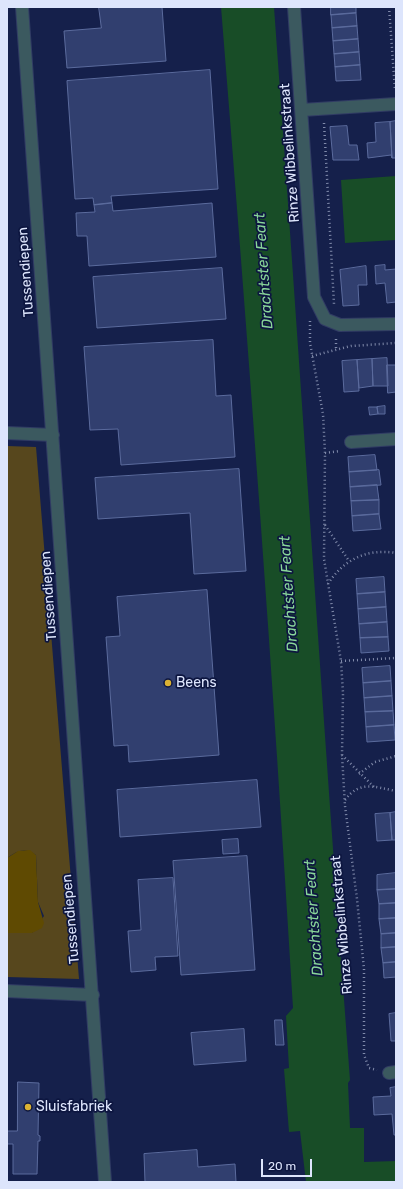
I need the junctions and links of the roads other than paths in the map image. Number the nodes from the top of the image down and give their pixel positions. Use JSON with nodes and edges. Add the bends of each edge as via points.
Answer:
{"nodes":[{"id":1,"x":22,"y":7,"type":"edge"},
{"id":2,"x":294,"y":7,"type":"edge"},
{"id":3,"x":396,"y":104,"type":"edge"},
{"id":4,"x":302,"y":110,"type":"junction"},
{"id":5,"x":396,"y":324,"type":"edge"},
{"id":6,"x":7,"y":433,"type":"edge"},
{"id":7,"x":53,"y":435,"type":"junction"},
{"id":8,"x":396,"y":439,"type":"edge"},
{"id":9,"x":351,"y":442,"type":"dead end"},
{"id":10,"x":7,"y":991,"type":"edge"},
{"id":11,"x":92,"y":995,"type":"junction"},
{"id":12,"x":105,"y":1182,"type":"edge"}],
"edges":[{"from":1,"to":7,"type":"street","name":"Tussendiepen"},
{"from":2,"to":4,"type":"street","name":"Rinze Wibbelinkstraat"},
{"from":3,"to":4,"type":"street"},
{"from":4,"to":5,"type":"street","name":"Rinze Wibbelinkstraat","via":[[314,297],[325,320],[340,325]]},
{"from":6,"to":7,"type":"street"},
{"from":7,"to":11,"type":"street","name":"Tussendiepen"},
{"from":8,"to":9,"type":"street"},
{"from":10,"to":11,"type":"street"},
{"from":11,"to":12,"type":"street","name":"Tussendiepen"}]}
